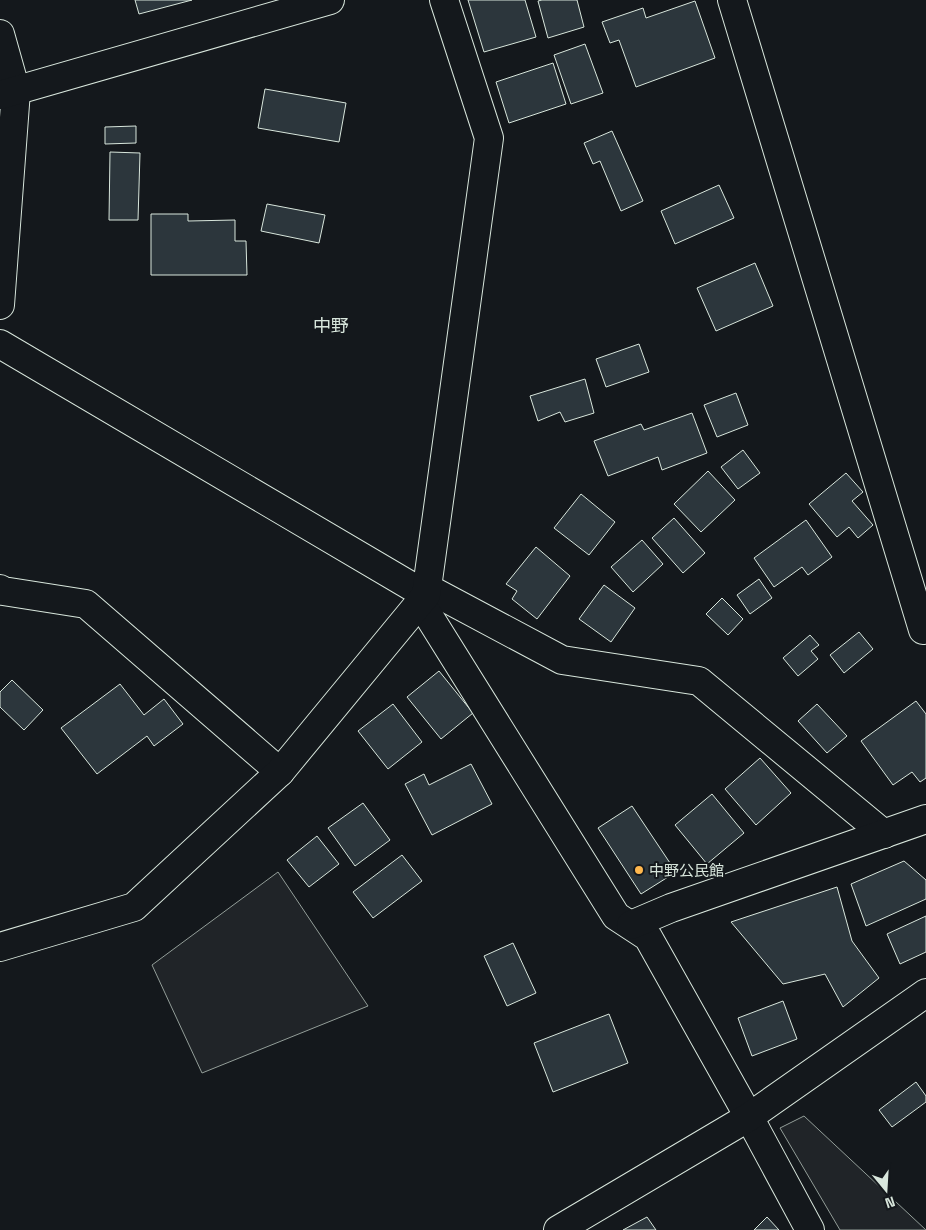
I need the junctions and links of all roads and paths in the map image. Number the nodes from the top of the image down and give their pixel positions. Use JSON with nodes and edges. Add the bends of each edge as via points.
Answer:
{"nodes":[{"id":1,"x":330,"y":0,"type":"edge"},
{"id":2,"x":444,"y":0,"type":"edge"},
{"id":3,"x":732,"y":0,"type":"edge"},
{"id":4,"x":0,"y":34,"type":"edge"},
{"id":5,"x":8,"y":93,"type":"edge"},
{"id":6,"x":0,"y":305,"type":"edge"},
{"id":7,"x":0,"y":344,"type":"edge"},
{"id":8,"x":0,"y":589,"type":"edge"},
{"id":9,"x":424,"y":595,"type":"junction"},
{"id":10,"x":926,"y":629,"type":"edge"},
{"id":11,"x":280,"y":772,"type":"junction"},
{"id":12,"x":922,"y":824,"type":"edge"},
{"id":13,"x":884,"y":834,"type":"junction"},
{"id":14,"x":630,"y":925,"type":"junction"},
{"id":15,"x":0,"y":947,"type":"edge"},
{"id":16,"x":926,"y":993,"type":"edge"},
{"id":17,"x":749,"y":1117,"type":"junction"},
{"id":18,"x":558,"y":1230,"type":"edge"},
{"id":19,"x":810,"y":1230,"type":"edge"}],
"edges":[{"from":1,"to":5,"type":"street"},
{"from":2,"to":9,"type":"street","via":[[489,138]]},
{"from":3,"to":10,"type":"street","via":[[923,630]]},
{"from":4,"to":5,"type":"street"},
{"from":5,"to":6,"type":"street"},
{"from":7,"to":9,"type":"street"},
{"from":8,"to":11,"type":"street","via":[[86,604]]},
{"from":9,"to":11,"type":"street"},
{"from":9,"to":13,"type":"street","via":[[562,660],[699,681]]},
{"from":9,"to":14,"type":"street","via":[[616,916]]},
{"from":11,"to":15,"type":"street","via":[[134,907]]},
{"from":12,"to":13,"type":"street"},
{"from":13,"to":14,"type":"street"},
{"from":14,"to":17,"type":"street","via":[[648,937]]},
{"from":16,"to":17,"type":"street"},
{"from":17,"to":18,"type":"street"},
{"from":17,"to":19,"type":"street"}]}
